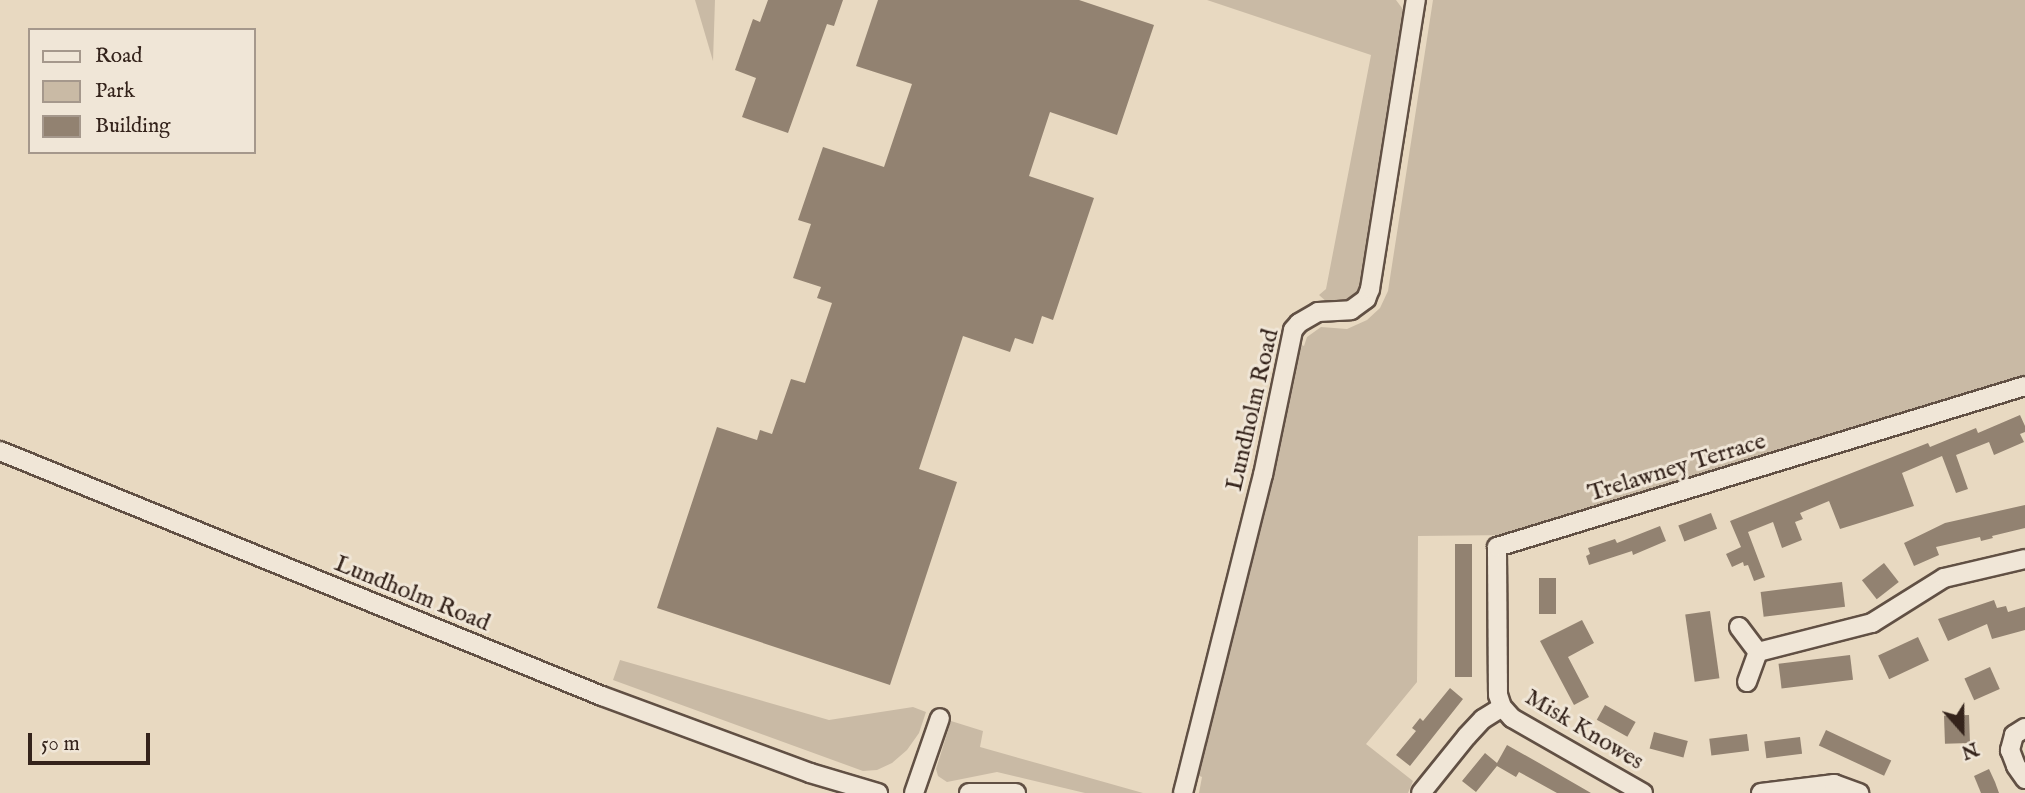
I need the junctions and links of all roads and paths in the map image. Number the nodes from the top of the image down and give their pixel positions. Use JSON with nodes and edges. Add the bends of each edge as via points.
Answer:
{"nodes":[{"id":1,"x":1416,"y":0,"type":"edge"},
{"id":2,"x":2025,"y":386,"type":"edge"},
{"id":3,"x":0,"y":451,"type":"edge"},
{"id":4,"x":2025,"y":559,"type":"edge"},
{"id":5,"x":1739,"y":627,"type":"dead end"},
{"id":6,"x":1758,"y":652,"type":"junction"},
{"id":7,"x":1747,"y":682,"type":"dead end"},
{"id":8,"x":1502,"y":707,"type":"junction"},
{"id":9,"x":940,"y":718,"type":"dead end"},
{"id":10,"x":2025,"y":728,"type":"edge"},
{"id":11,"x":810,"y":773,"type":"junction"},
{"id":12,"x":2025,"y":779,"type":"edge"},
{"id":13,"x":830,"y":793,"type":"edge"},
{"id":14,"x":878,"y":793,"type":"edge"},
{"id":15,"x":914,"y":793,"type":"edge"},
{"id":16,"x":970,"y":793,"type":"edge"},
{"id":17,"x":1016,"y":793,"type":"edge"},
{"id":18,"x":1183,"y":793,"type":"edge"},
{"id":19,"x":1421,"y":793,"type":"edge"},
{"id":20,"x":1643,"y":793,"type":"edge"},
{"id":21,"x":1767,"y":793,"type":"edge"},
{"id":22,"x":1859,"y":793,"type":"edge"}],
"edges":[{"from":1,"to":18,"type":"street","name":"Lundholm Road","via":[[1370,289],[1366,299],[1351,310],[1318,312],[1293,330],[1263,475]]},
{"from":2,"to":8,"type":"street","name":"Trelawney Terrace","via":[[1497,547],[1498,695]]},
{"from":3,"to":11,"type":"street","name":"Lundholm Road","via":[[602,696]]},
{"from":4,"to":6,"type":"street","via":[[1944,578],[1872,623]]},
{"from":5,"to":6,"type":"street"},
{"from":6,"to":7,"type":"street"},
{"from":8,"to":19,"type":"street","via":[[1483,719]]},
{"from":8,"to":20,"type":"street","name":"Misk Knowes","via":[[1512,718]]},
{"from":9,"to":15,"type":"street"},
{"from":10,"to":12,"type":"street","via":[[2014,735],[2010,750]]},
{"from":11,"to":13,"type":"street","name":"Lundholm Road"},
{"from":11,"to":14,"type":"street","name":"Lundholm Road"},
{"from":16,"to":17,"type":"street"},
{"from":21,"to":22,"type":"street","via":[[1834,784]]}]}
